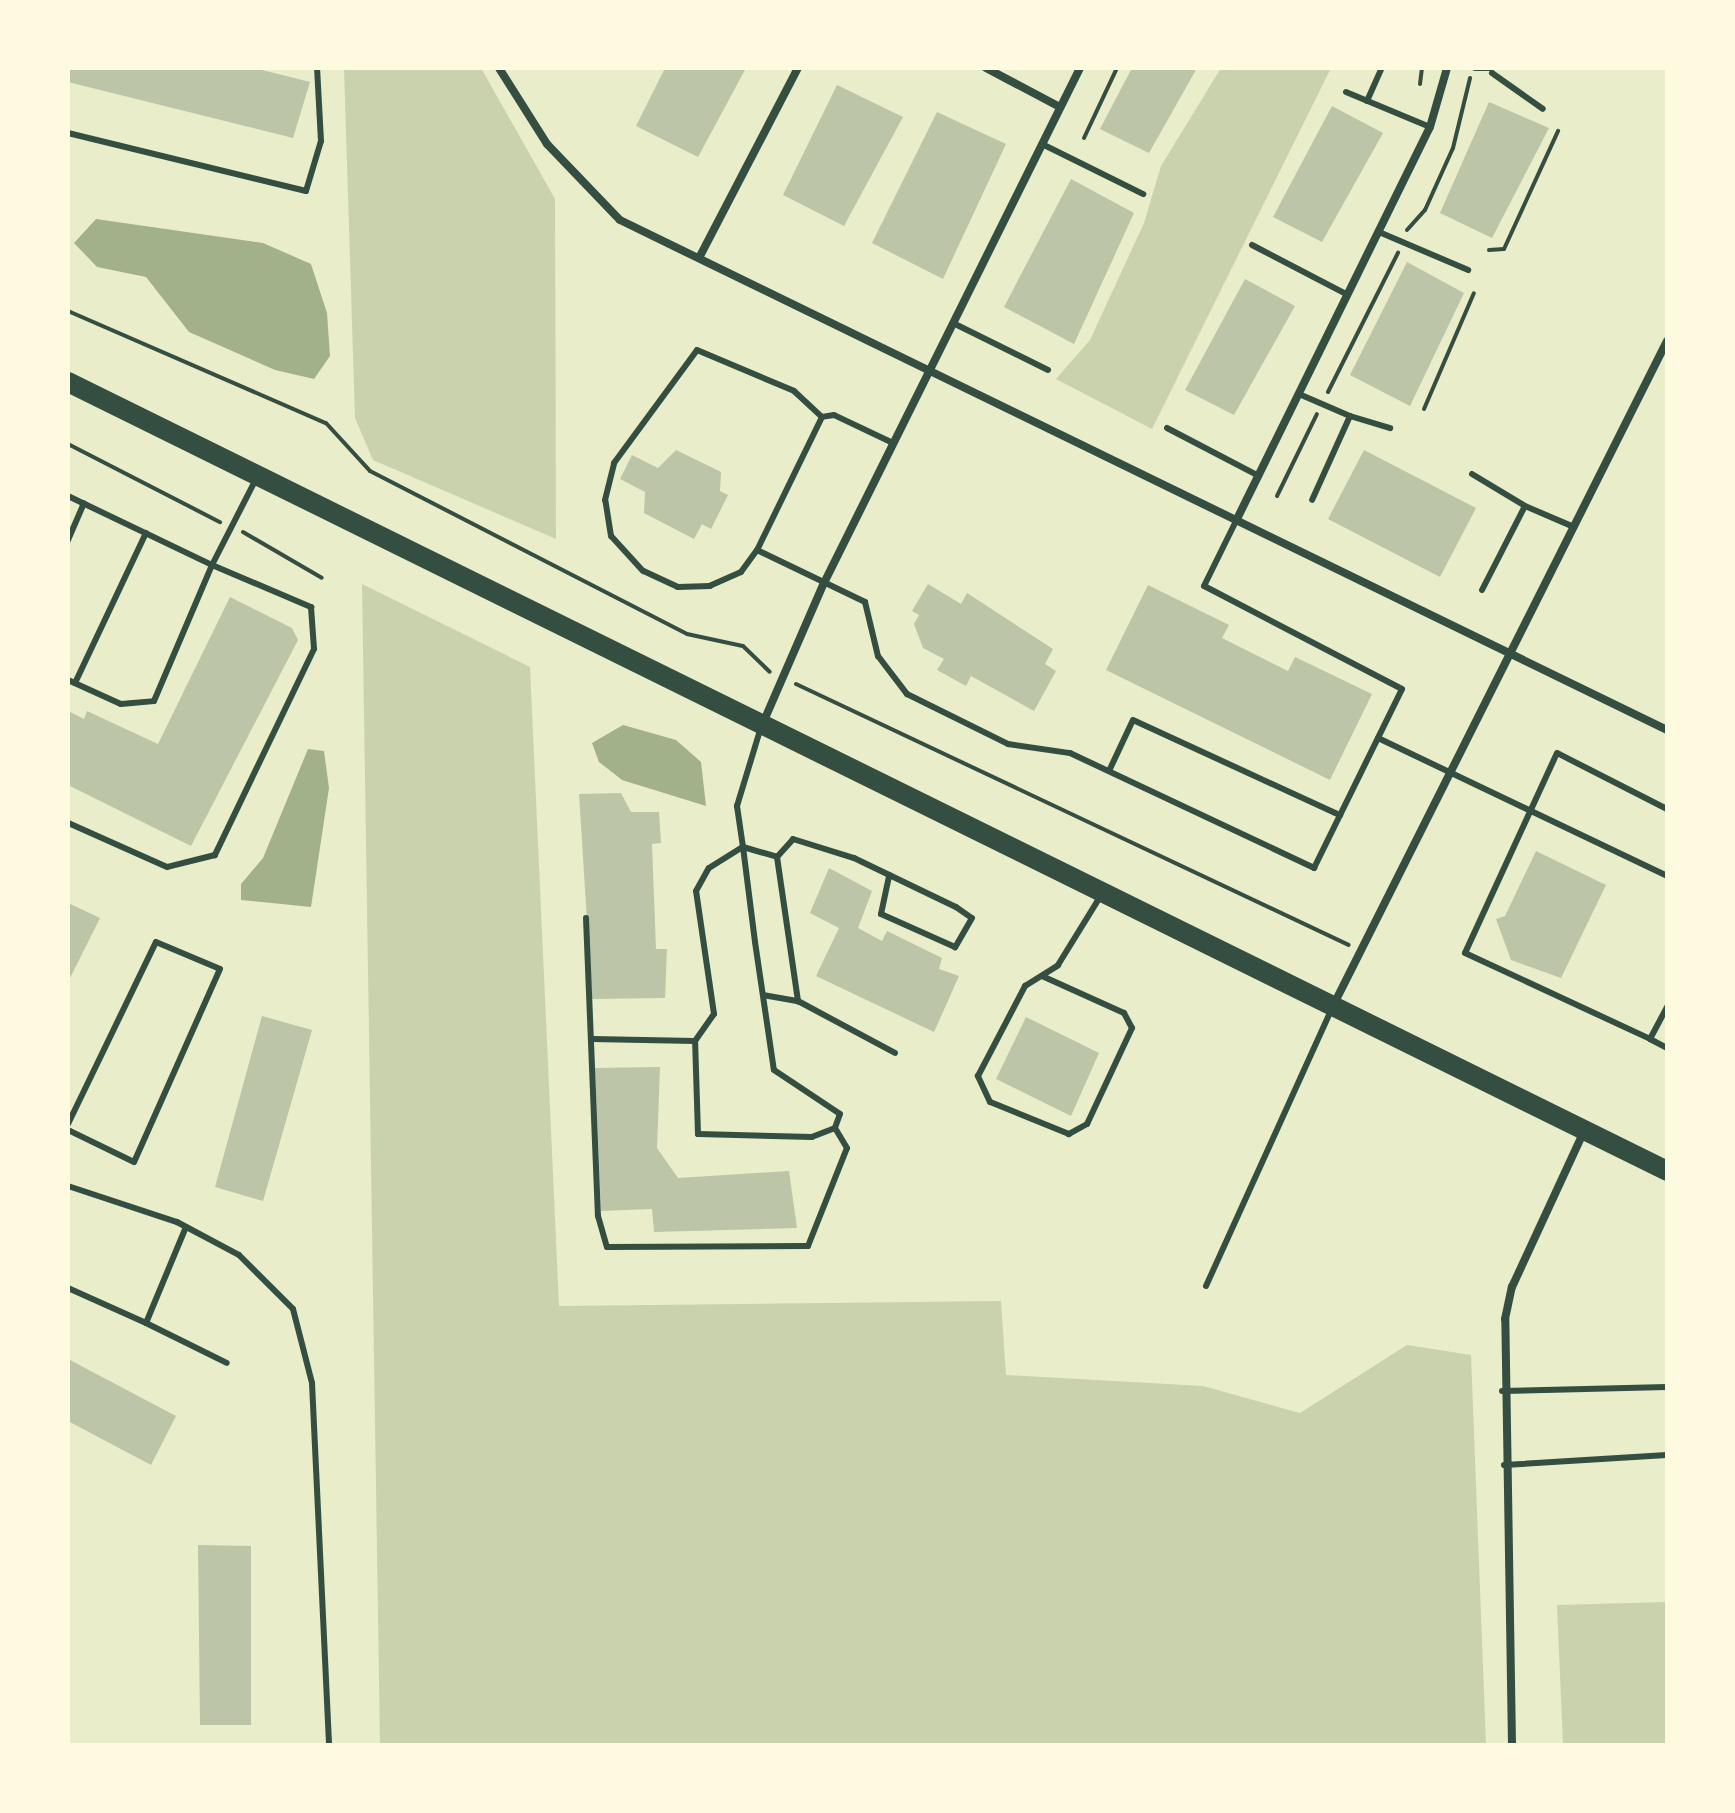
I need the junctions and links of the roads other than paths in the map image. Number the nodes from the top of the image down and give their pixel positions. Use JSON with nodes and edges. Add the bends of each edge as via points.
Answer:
{"nodes":[{"id":1,"x":317,"y":68,"type":"edge"},
{"id":2,"x":499,"y":68,"type":"edge"},
{"id":3,"x":798,"y":68,"type":"edge"},
{"id":4,"x":986,"y":68,"type":"edge"},
{"id":5,"x":1080,"y":68,"type":"edge"},
{"id":6,"x":1382,"y":68,"type":"edge"},
{"id":7,"x":1447,"y":68,"type":"edge"},
{"id":8,"x":1473,"y":68,"type":"edge"},
{"id":9,"x":1492,"y":71,"type":"edge"},
{"id":10,"x":1346,"y":92,"type":"dead end"},
{"id":11,"x":1367,"y":101,"type":"junction"},
{"id":12,"x":1060,"y":107,"type":"junction"},
{"id":13,"x":1543,"y":109,"type":"dead end"},
{"id":14,"x":1430,"y":127,"type":"junction"},
{"id":15,"x":68,"y":133,"type":"edge"},
{"id":16,"x":1042,"y":144,"type":"junction"},
{"id":17,"x":1143,"y":194,"type":"dead end"},
{"id":18,"x":1379,"y":232,"type":"junction"},
{"id":19,"x":1252,"y":245,"type":"dead end"},
{"id":20,"x":699,"y":258,"type":"junction"},
{"id":21,"x":1468,"y":270,"type":"dead end"},
{"id":22,"x":1348,"y":295,"type":"junction"},
{"id":23,"x":953,"y":323,"type":"junction"},
{"id":24,"x":1667,"y":341,"type":"edge"},
{"id":25,"x":931,"y":369,"type":"junction"},
{"id":26,"x":1048,"y":370,"type":"dead end"},
{"id":27,"x":68,"y":382,"type":"edge"},
{"id":28,"x":1299,"y":394,"type":"junction"},
{"id":29,"x":1350,"y":416,"type":"junction"},
{"id":30,"x":822,"y":417,"type":"junction"},
{"id":31,"x":1167,"y":428,"type":"dead end"},
{"id":32,"x":1390,"y":428,"type":"dead end"},
{"id":33,"x":893,"y":443,"type":"junction"},
{"id":34,"x":1472,"y":474,"type":"dead end"},
{"id":35,"x":259,"y":475,"type":"junction"},
{"id":36,"x":1259,"y":476,"type":"junction"},
{"id":37,"x":68,"y":496,"type":"edge"},
{"id":38,"x":1312,"y":500,"type":"dead end"},
{"id":39,"x":84,"y":503,"type":"junction"},
{"id":40,"x":1525,"y":506,"type":"junction"},
{"id":41,"x":1237,"y":519,"type":"junction"},
{"id":42,"x":1574,"y":527,"type":"junction"},
{"id":43,"x":146,"y":533,"type":"junction"},
{"id":44,"x":68,"y":540,"type":"edge"},
{"id":45,"x":757,"y":550,"type":"junction"},
{"id":46,"x":212,"y":565,"type":"junction"},
{"id":47,"x":824,"y":583,"type":"junction"},
{"id":48,"x":1482,"y":590,"type":"dead end"},
{"id":49,"x":1510,"y":653,"type":"junction"},
{"id":50,"x":72,"y":681,"type":"edge"},
{"id":51,"x":762,"y":723,"type":"junction"},
{"id":52,"x":1667,"y":730,"type":"edge"},
{"id":53,"x":1378,"y":738,"type":"junction"},
{"id":54,"x":1109,"y":771,"type":"junction"},
{"id":55,"x":1451,"y":773,"type":"junction"},
{"id":56,"x":1667,"y":809,"type":"edge"},
{"id":57,"x":1529,"y":810,"type":"junction"},
{"id":58,"x":1340,"y":815,"type":"junction"},
{"id":59,"x":68,"y":823,"type":"edge"},
{"id":60,"x":743,"y":847,"type":"junction"},
{"id":61,"x":777,"y":857,"type":"junction"},
{"id":62,"x":889,"y":875,"type":"junction"},
{"id":63,"x":1667,"y":876,"type":"edge"},
{"id":64,"x":1104,"y":891,"type":"junction"},
{"id":65,"x":586,"y":918,"type":"dead end"},
{"id":66,"x":1042,"y":976,"type":"junction"},
{"id":67,"x":763,"y":995,"type":"junction"},
{"id":68,"x":798,"y":1001,"type":"junction"},
{"id":69,"x":1333,"y":1007,"type":"junction"},
{"id":70,"x":1667,"y":1007,"type":"edge"},
{"id":71,"x":592,"y":1039,"type":"junction"},
{"id":72,"x":1650,"y":1039,"type":"junction"},
{"id":73,"x":695,"y":1041,"type":"junction"},
{"id":74,"x":1667,"y":1048,"type":"edge"},
{"id":75,"x":895,"y":1053,"type":"dead end"},
{"id":76,"x":68,"y":1124,"type":"edge"},
{"id":77,"x":835,"y":1128,"type":"junction"},
{"id":78,"x":68,"y":1130,"type":"edge"},
{"id":79,"x":1584,"y":1130,"type":"junction"},
{"id":80,"x":1667,"y":1171,"type":"edge"},
{"id":81,"x":68,"y":1186,"type":"edge"},
{"id":82,"x":186,"y":1227,"type":"junction"},
{"id":83,"x":1206,"y":1286,"type":"dead end"},
{"id":84,"x":68,"y":1288,"type":"edge"},
{"id":85,"x":146,"y":1323,"type":"junction"},
{"id":86,"x":227,"y":1363,"type":"dead end"},
{"id":87,"x":1667,"y":1387,"type":"edge"},
{"id":88,"x":1502,"y":1391,"type":"junction"},
{"id":89,"x":1667,"y":1455,"type":"edge"},
{"id":90,"x":1504,"y":1465,"type":"junction"},
{"id":91,"x":329,"y":1745,"type":"edge"},
{"id":92,"x":1512,"y":1745,"type":"edge"}],
"edges":[{"from":1,"to":15,"type":"lane","via":[[321,141],[306,191]]},
{"from":2,"to":20,"type":"street","via":[[582,185],[620,220]]},
{"from":3,"to":20,"type":"street"},
{"from":4,"to":12,"type":"street"},
{"from":5,"to":12,"type":"street"},
{"from":6,"to":11,"type":"lane"},
{"from":7,"to":14,"type":"street"},
{"from":8,"to":9,"type":"lane"},
{"from":9,"to":13,"type":"lane"},
{"from":10,"to":11,"type":"lane"},
{"from":11,"to":14,"type":"lane"},
{"from":12,"to":16,"type":"street"},
{"from":14,"to":18,"type":"street"},
{"from":16,"to":17,"type":"lane"},
{"from":16,"to":23,"type":"street"},
{"from":18,"to":21,"type":"lane"},
{"from":18,"to":22,"type":"street"},
{"from":19,"to":22,"type":"lane"},
{"from":20,"to":25,"type":"street"},
{"from":22,"to":28,"type":"street"},
{"from":23,"to":25,"type":"street"},
{"from":23,"to":26,"type":"lane"},
{"from":24,"to":42,"type":"street"},
{"from":25,"to":33,"type":"street"},
{"from":25,"to":41,"type":"street"},
{"from":27,"to":35,"type":"main road"},
{"from":28,"to":29,"type":"lane"},
{"from":28,"to":36,"type":"street"},
{"from":29,"to":32,"type":"lane"},
{"from":29,"to":38,"type":"lane"},
{"from":30,"to":33,"type":"lane","via":[[834,415]]},
{"from":30,"to":45,"type":"lane"},
{"from":30,"to":45,"type":"lane","via":[[794,391],[697,350],[614,463],[605,500],[611,536],[643,571],[678,587],[710,586],[741,572]]},
{"from":31,"to":36,"type":"lane"},
{"from":33,"to":47,"type":"street"},
{"from":34,"to":40,"type":"lane"},
{"from":35,"to":46,"type":"lane"},
{"from":35,"to":51,"type":"main road"},
{"from":36,"to":41,"type":"street"},
{"from":37,"to":39,"type":"lane"},
{"from":39,"to":43,"type":"lane"},
{"from":39,"to":44,"type":"lane"},
{"from":40,"to":42,"type":"lane"},
{"from":40,"to":48,"type":"lane"},
{"from":41,"to":49,"type":"street"},
{"from":41,"to":53,"type":"lane","via":[[1204,586],[1402,689]]},
{"from":42,"to":49,"type":"street"},
{"from":43,"to":46,"type":"lane"},
{"from":43,"to":50,"type":"lane"},
{"from":45,"to":47,"type":"lane"},
{"from":46,"to":50,"type":"lane","via":[[154,701],[121,704]]},
{"from":46,"to":59,"type":"lane","via":[[311,607],[314,649],[215,855],[167,867]]},
{"from":47,"to":51,"type":"street"},
{"from":47,"to":54,"type":"lane","via":[[865,602],[878,656],[907,694],[1008,744],[1070,753]]},
{"from":49,"to":52,"type":"street"},
{"from":49,"to":55,"type":"street"},
{"from":51,"to":60,"type":"lane","via":[[737,806]]},
{"from":51,"to":64,"type":"main road"},
{"from":53,"to":55,"type":"lane"},
{"from":53,"to":58,"type":"lane"},
{"from":54,"to":58,"type":"lane","via":[[1133,720]]},
{"from":54,"to":58,"type":"lane","via":[[1314,868]]},
{"from":55,"to":57,"type":"lane"},
{"from":55,"to":69,"type":"street"},
{"from":56,"to":57,"type":"lane","via":[[1557,753]]},
{"from":57,"to":63,"type":"lane"},
{"from":57,"to":72,"type":"lane","via":[[1465,953]]},
{"from":60,"to":61,"type":"lane"},
{"from":60,"to":67,"type":"lane"},
{"from":60,"to":73,"type":"lane","via":[[709,868],[696,891],[714,1014]]},
{"from":61,"to":62,"type":"lane","via":[[793,839]]},
{"from":61,"to":68,"type":"lane"},
{"from":62,"to":62,"type":"lane","via":[[972,918],[955,947],[881,914]]},
{"from":64,"to":66,"type":"lane","via":[[1080,937]]},
{"from":64,"to":69,"type":"main road"},
{"from":65,"to":71,"type":"lane"},
{"from":66,"to":66,"type":"lane","via":[[1019,996],[978,1087],[990,1102],[1069,1134],[1087,1124],[1132,1028],[1114,1007]]},
{"from":67,"to":68,"type":"lane"},
{"from":67,"to":77,"type":"lane","via":[[774,1070],[840,1114]]},
{"from":68,"to":75,"type":"lane"},
{"from":69,"to":79,"type":"main road"},
{"from":69,"to":83,"type":"lane"},
{"from":70,"to":72,"type":"lane"},
{"from":71,"to":73,"type":"lane"},
{"from":71,"to":77,"type":"lane","via":[[598,1216],[607,1247],[808,1246],[847,1148]]},
{"from":72,"to":74,"type":"lane"},
{"from":73,"to":77,"type":"lane","via":[[698,1134],[812,1137]]},
{"from":76,"to":78,"type":"lane","via":[[156,942],[220,969],[134,1162]]},
{"from":79,"to":80,"type":"main road"},
{"from":79,"to":88,"type":"street","via":[[1512,1287]]},
{"from":81,"to":82,"type":"lane"},
{"from":82,"to":85,"type":"lane"},
{"from":82,"to":91,"type":"lane","via":[[239,1255],[293,1309],[312,1383]]},
{"from":84,"to":85,"type":"lane"},
{"from":85,"to":86,"type":"lane"},
{"from":87,"to":88,"type":"lane"},
{"from":88,"to":90,"type":"street"},
{"from":89,"to":90,"type":"lane"},
{"from":90,"to":92,"type":"street"}]}
